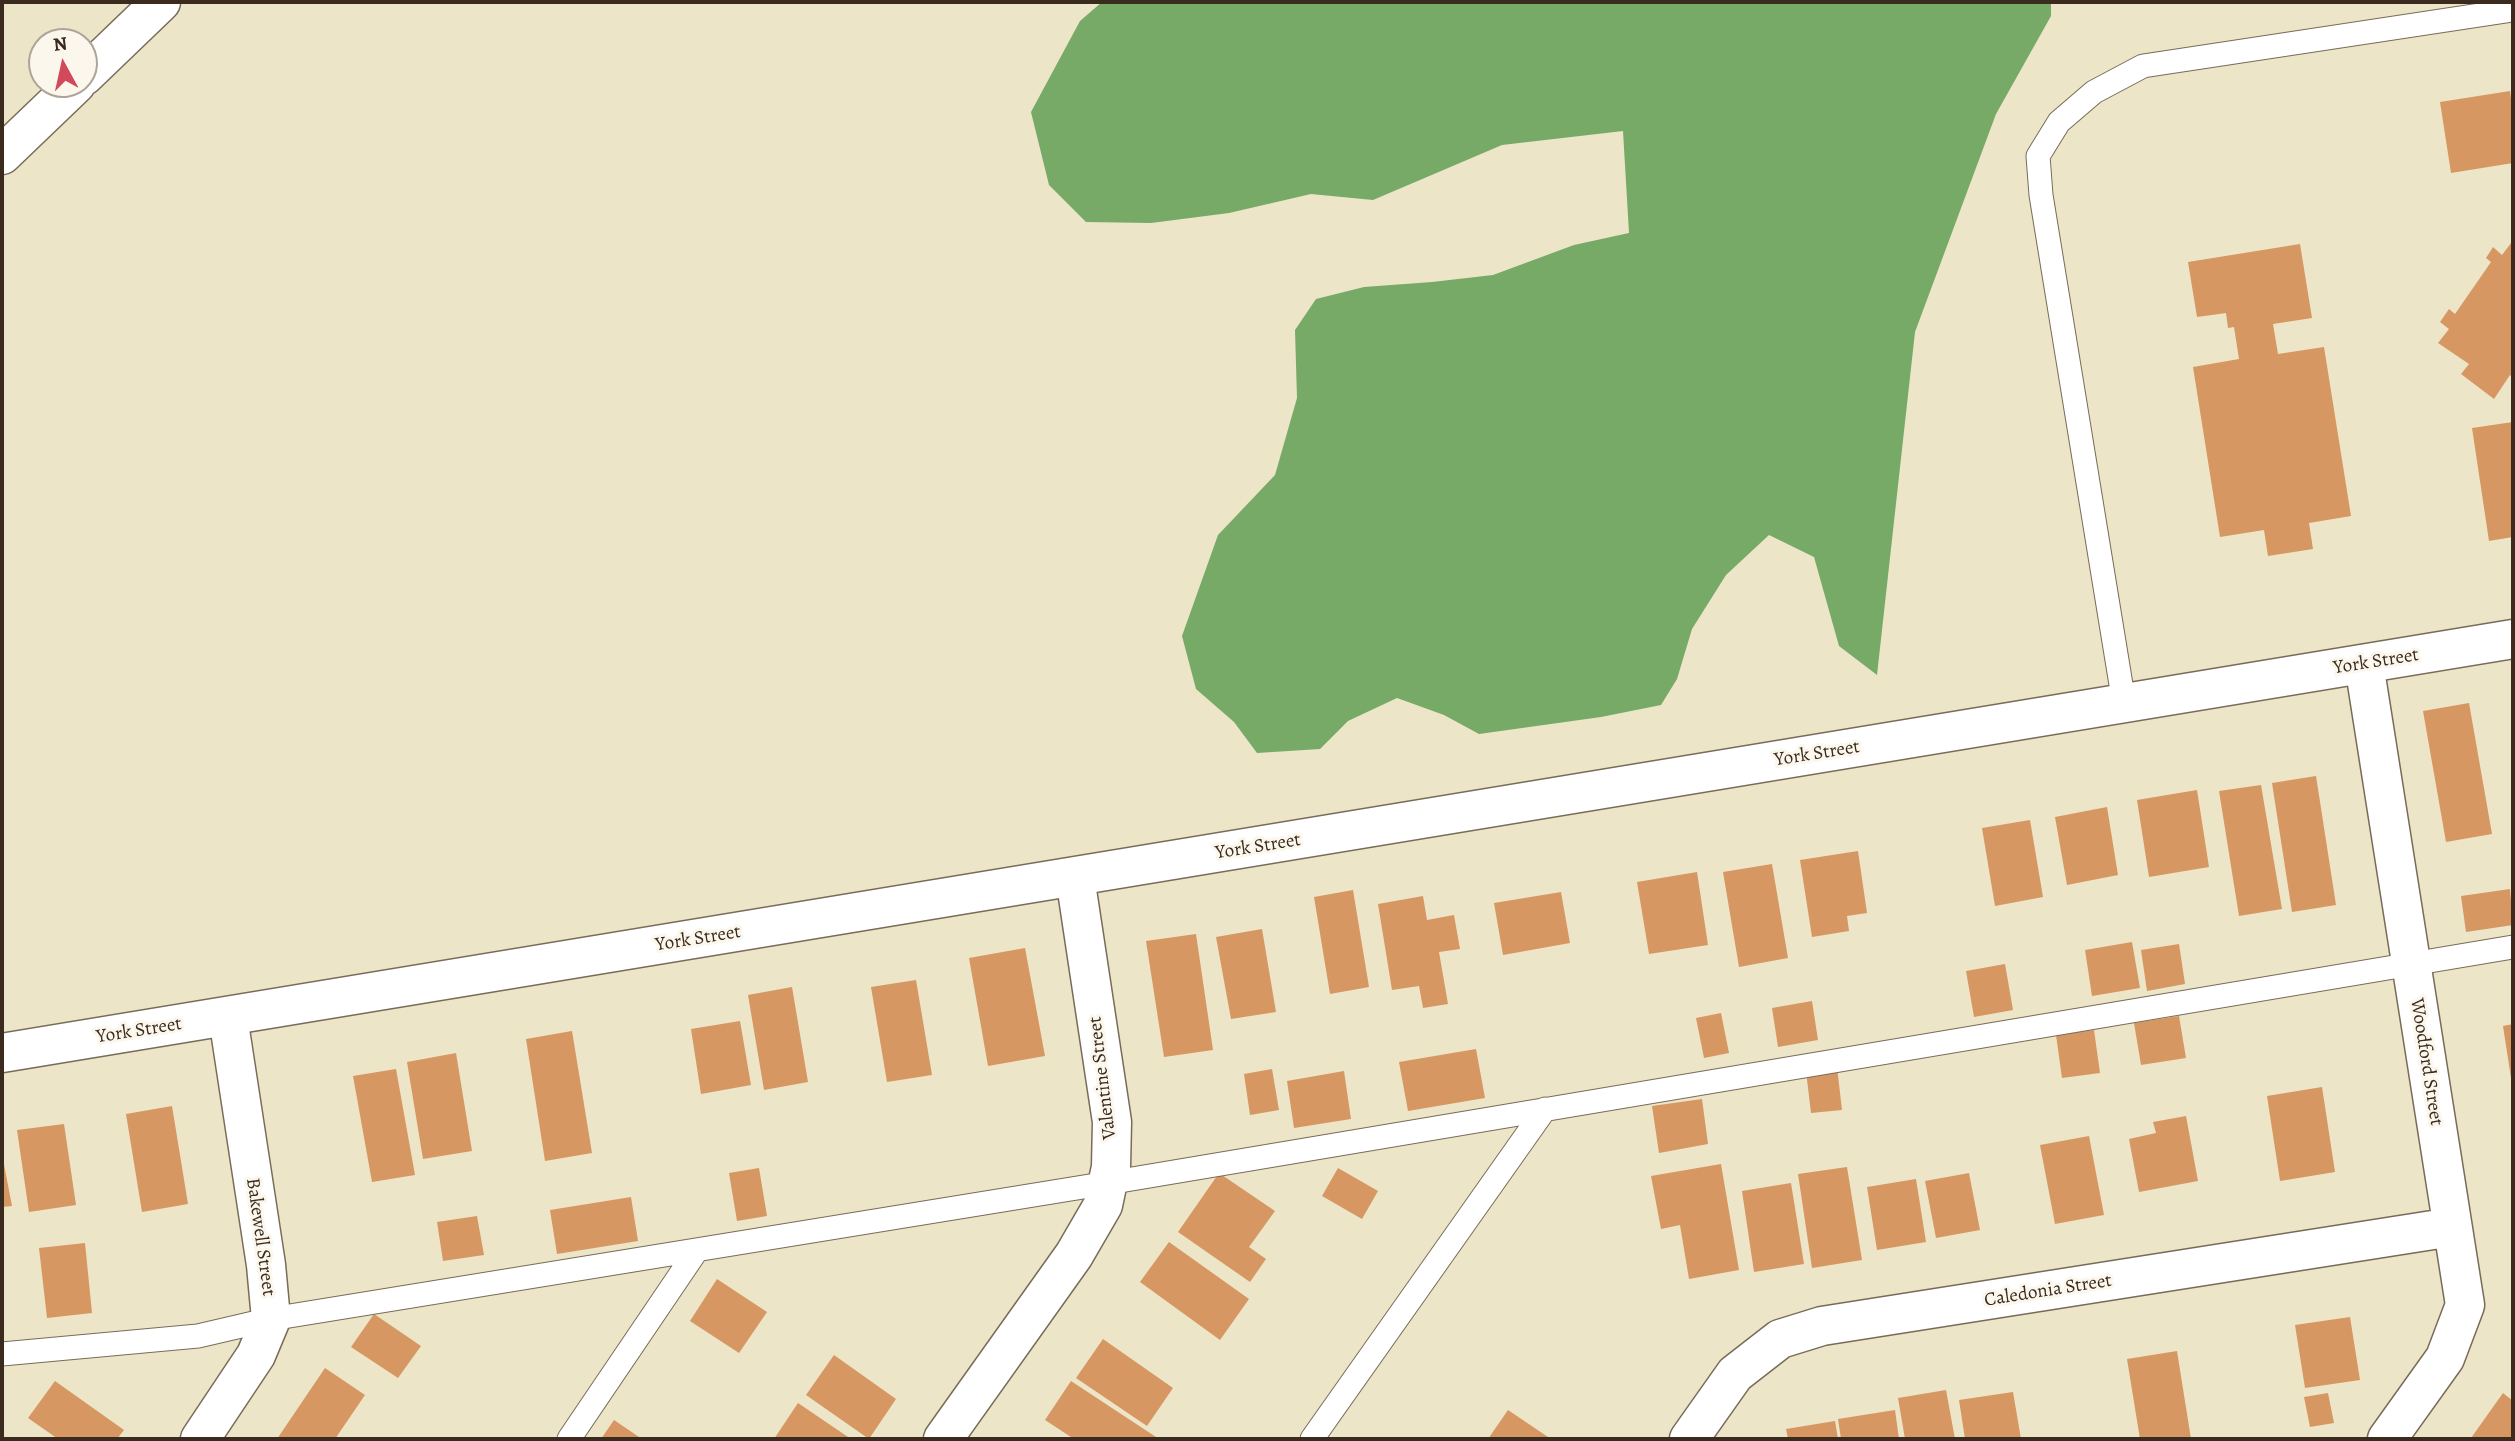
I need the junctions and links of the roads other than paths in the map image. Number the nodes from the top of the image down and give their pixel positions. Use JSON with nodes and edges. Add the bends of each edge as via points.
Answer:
{"nodes":[{"id":1,"x":161,"y":2,"type":"edge"},
{"id":2,"x":2513,"y":9,"type":"edge"},
{"id":3,"x":98,"y":63,"type":"edge"},
{"id":4,"x":61,"y":98,"type":"edge"},
{"id":5,"x":2,"y":155,"type":"edge"},
{"id":6,"x":2513,"y":639,"type":"edge"},
{"id":7,"x":2364,"y":664,"type":"junction"},
{"id":8,"x":2124,"y":704,"type":"junction"},
{"id":9,"x":1075,"y":877,"type":"junction"},
{"id":10,"x":2513,"y":947,"type":"edge"},
{"id":11,"x":2411,"y":964,"type":"junction"},
{"id":12,"x":228,"y":1017,"type":"junction"},
{"id":13,"x":2,"y":1053,"type":"edge"},
{"id":14,"x":1545,"y":1109,"type":"junction"},
{"id":15,"x":1108,"y":1183,"type":"junction"},
{"id":16,"x":2452,"y":1227,"type":"junction"},
{"id":17,"x":697,"y":1250,"type":"junction"},
{"id":18,"x":271,"y":1319,"type":"junction"},
{"id":19,"x":2,"y":1354,"type":"edge"},
{"id":20,"x":200,"y":1439,"type":"edge"},
{"id":21,"x":569,"y":1439,"type":"edge"},
{"id":22,"x":943,"y":1439,"type":"edge"},
{"id":23,"x":1312,"y":1439,"type":"edge"},
{"id":24,"x":1689,"y":1439,"type":"edge"},
{"id":25,"x":2387,"y":1439,"type":"edge"}],
"edges":[{"from":1,"to":3,"type":"street"},
{"from":2,"to":8,"type":"lane","via":[[2143,66],[2094,92],[2059,122],[2038,156]]},
{"from":4,"to":5,"type":"street"},
{"from":6,"to":7,"type":"street","name":"York Street"},
{"from":7,"to":8,"type":"street","name":"York Street"},
{"from":7,"to":11,"type":"street","name":"Woodford Street"},
{"from":8,"to":9,"type":"street","name":"York Street"},
{"from":9,"to":12,"type":"street","name":"York Street"},
{"from":9,"to":15,"type":"street","name":"Valentine Street","via":[[1112,1122]]},
{"from":10,"to":11,"type":"lane"},
{"from":11,"to":14,"type":"lane"},
{"from":11,"to":16,"type":"street","name":"Woodford Street"},
{"from":12,"to":13,"type":"street","name":"York Street"},
{"from":12,"to":18,"type":"street","name":"Bakewell Street"},
{"from":14,"to":15,"type":"lane"},
{"from":14,"to":23,"type":"lane"},
{"from":15,"to":17,"type":"lane"},
{"from":15,"to":22,"type":"street","name":"Valentine Street","via":[[1103,1205],[1074,1255]]},
{"from":16,"to":24,"type":"street","name":"Caledonia Street","via":[[1822,1326],[1780,1339],[1735,1374]]},
{"from":16,"to":25,"type":"street","name":"Woodford Street","via":[[2465,1305],[2445,1358]]},
{"from":17,"to":18,"type":"lane"},
{"from":17,"to":21,"type":"lane"},
{"from":18,"to":19,"type":"lane","via":[[198,1336]]},
{"from":18,"to":20,"type":"street","name":"Bakewell Street","via":[[256,1355]]}]}
